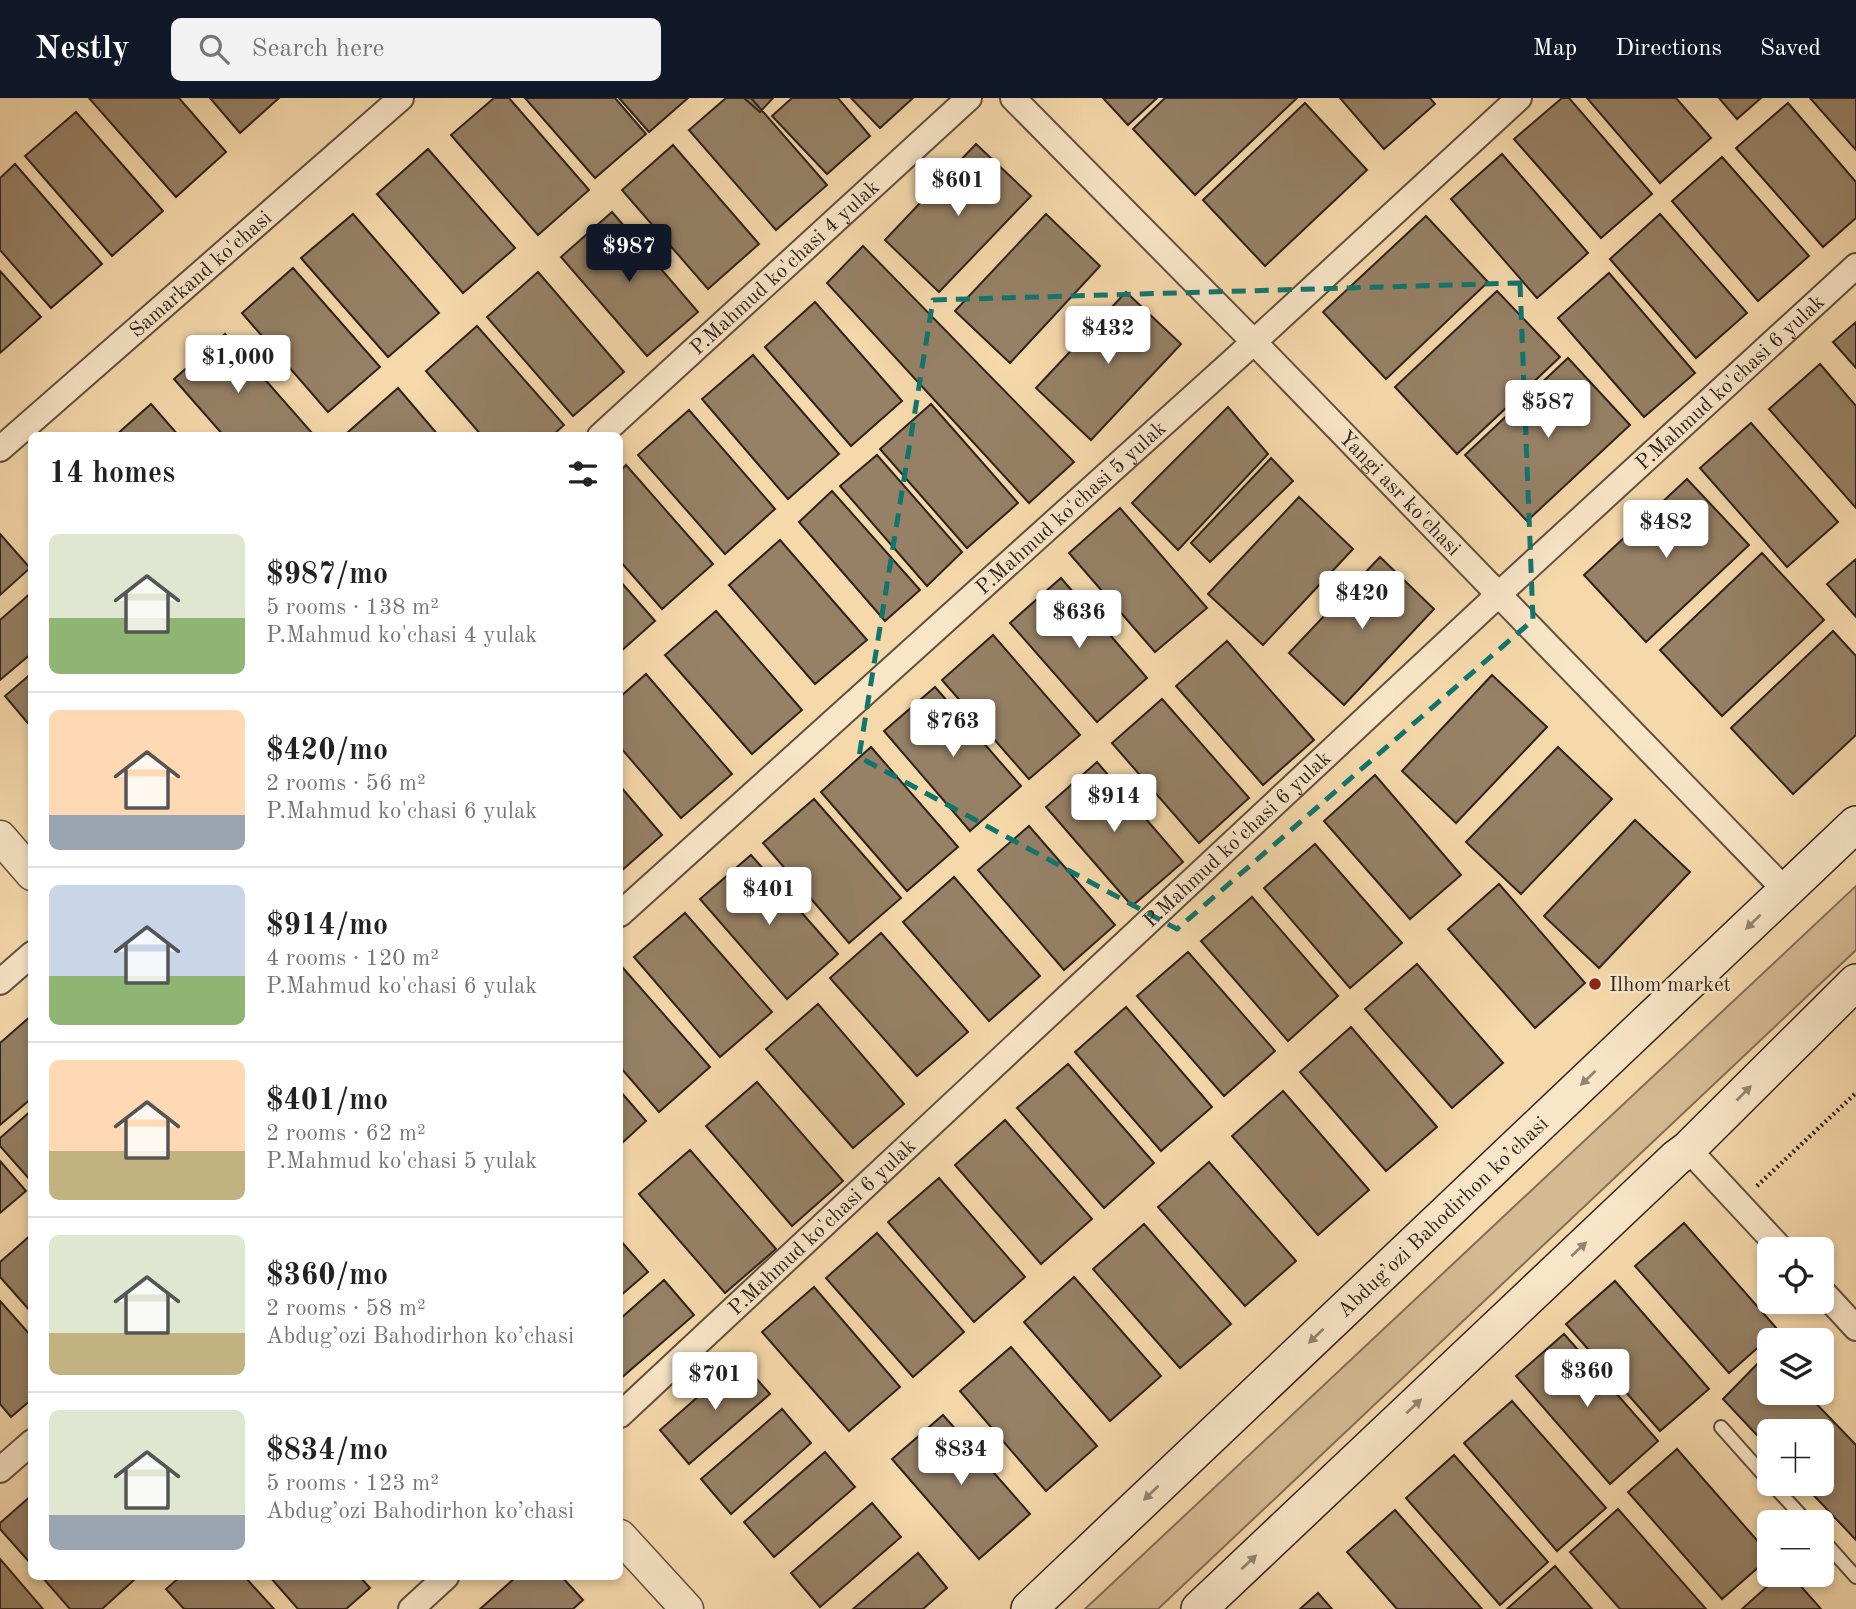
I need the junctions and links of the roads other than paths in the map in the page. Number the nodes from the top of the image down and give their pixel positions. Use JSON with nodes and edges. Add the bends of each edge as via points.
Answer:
{"nodes":[{"id":1,"x":401,"y":98,"type":"edge"},
{"id":2,"x":970,"y":98,"type":"edge"},
{"id":3,"x":1013,"y":98,"type":"edge"},
{"id":4,"x":1518,"y":98,"type":"edge"},
{"id":5,"x":1856,"y":266,"type":"edge"},
{"id":6,"x":1254,"y":342,"type":"junction"},
{"id":7,"x":604,"y":432,"type":"edge"},
{"id":8,"x":0,"y":449,"type":"edge"},
{"id":9,"x":1498,"y":595,"type":"junction"},
{"id":10,"x":1856,"y":824,"type":"edge"},
{"id":11,"x":0,"y":838,"type":"edge"},
{"id":12,"x":28,"y":870,"type":"edge"},
{"id":13,"x":1786,"y":891,"type":"junction"},
{"id":14,"x":623,"y":911,"type":"edge"},
{"id":15,"x":28,"y":958,"type":"edge"},
{"id":16,"x":0,"y":982,"type":"edge"},
{"id":17,"x":1856,"y":982,"type":"edge"},
{"id":18,"x":1688,"y":1149,"type":"junction"},
{"id":19,"x":1770,"y":1237,"type":"edge"},
{"id":20,"x":1834,"y":1304,"type":"edge"},
{"id":21,"x":1856,"y":1328,"type":"edge"},
{"id":22,"x":623,"y":1412,"type":"edge"},
{"id":23,"x":1721,"y":1427,"type":"dead end"},
{"id":24,"x":28,"y":1446,"type":"edge"},
{"id":25,"x":1757,"y":1467,"type":"edge"},
{"id":26,"x":0,"y":1470,"type":"edge"},
{"id":27,"x":1784,"y":1496,"type":"edge"},
{"id":28,"x":1796,"y":1510,"type":"edge"},
{"id":29,"x":623,"y":1539,"type":"edge"},
{"id":30,"x":1834,"y":1552,"type":"edge"},
{"id":31,"x":1856,"y":1577,"type":"edge"},
{"id":32,"x":443,"y":1580,"type":"edge"},
{"id":33,"x":411,"y":1609,"type":"edge"},
{"id":34,"x":687,"y":1609,"type":"edge"},
{"id":35,"x":1029,"y":1609,"type":"edge"},
{"id":36,"x":1199,"y":1609,"type":"edge"}],
"edges":[{"from":1,"to":8,"type":"street","name":"Samarkand ko'chasi"},
{"from":2,"to":7,"type":"street","name":"P.Mahmud ko'chasi 4 yulak"},
{"from":3,"to":6,"type":"street","name":"Yangi asr ko'chasi"},
{"from":4,"to":6,"type":"street","name":"P.Mahmud ko'chasi 5 yulak"},
{"from":5,"to":9,"type":"street","name":"P.Mahmud ko'chasi 6 yulak"},
{"from":6,"to":9,"type":"street","name":"Yangi asr ko'chasi"},
{"from":6,"to":14,"type":"street","name":"P.Mahmud ko'chasi 5 yulak"},
{"from":9,"to":13,"type":"street","name":"Yangi asr ko'chasi"},
{"from":9,"to":22,"type":"street","name":"P.Mahmud ko'chasi 6 yulak"},
{"from":10,"to":13,"type":"main road","name":"Abdug’ozi Bahodirhon ko’chasi"},
{"from":11,"to":12,"type":"street"},
{"from":13,"to":35,"type":"main road","name":"Abdug’ozi Bahodirhon ko’chasi","one_way":true},
{"from":15,"to":16,"type":"street"},
{"from":18,"to":17,"type":"main road","one_way":true},
{"from":18,"to":19,"type":"street"},
{"from":36,"to":18,"type":"main road","one_way":true},
{"from":20,"to":21,"type":"street"},
{"from":23,"to":25,"type":"lane"},
{"from":24,"to":26,"type":"street"},
{"from":27,"to":28,"type":"lane"},
{"from":29,"to":34,"type":"street"},
{"from":30,"to":31,"type":"lane"},
{"from":32,"to":33,"type":"street"}]}
